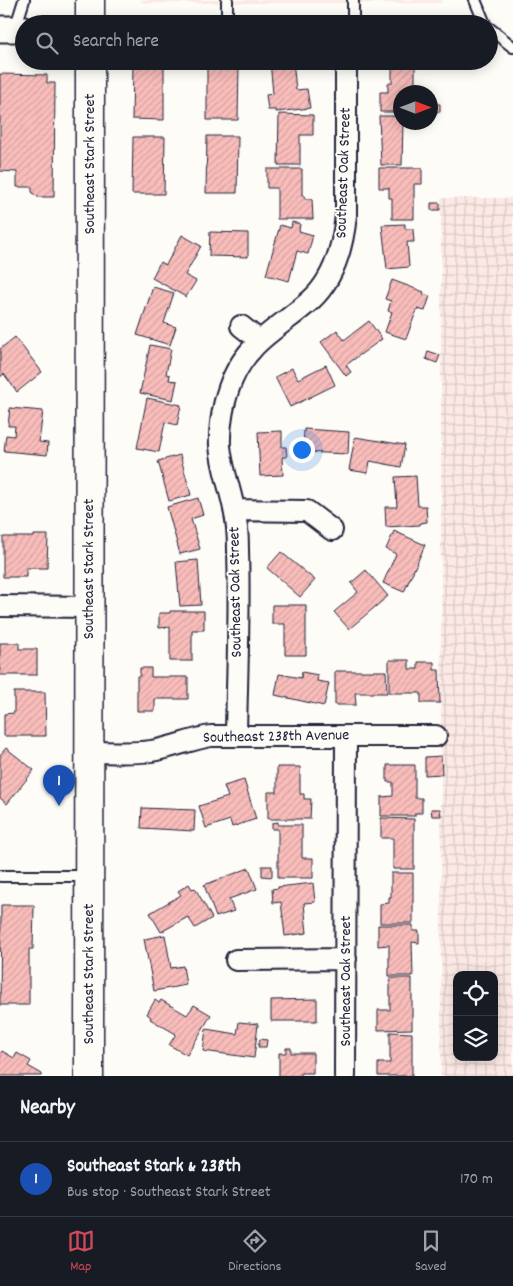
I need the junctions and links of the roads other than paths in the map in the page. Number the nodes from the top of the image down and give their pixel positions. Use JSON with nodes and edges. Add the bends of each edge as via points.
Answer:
{"nodes":[{"id":1,"x":24,"y":0,"type":"edge"},
{"id":2,"x":90,"y":0,"type":"edge"},
{"id":3,"x":227,"y":0,"type":"edge"},
{"id":4,"x":353,"y":0,"type":"edge"},
{"id":5,"x":475,"y":0,"type":"edge"},
{"id":6,"x":18,"y":15,"type":"edge"},
{"id":7,"x":90,"y":15,"type":"edge"},
{"id":8,"x":227,"y":15,"type":"edge"},
{"id":9,"x":353,"y":15,"type":"edge"},
{"id":10,"x":481,"y":15,"type":"edge"},
{"id":11,"x":498,"y":35,"type":"edge"},
{"id":12,"x":513,"y":47,"type":"edge"},
{"id":13,"x":90,"y":70,"type":"edge"},
{"id":14,"x":346,"y":70,"type":"edge"},
{"id":15,"x":241,"y":326,"type":"dead end"},
{"id":16,"x":259,"y":340,"type":"junction"},
{"id":17,"x":234,"y":510,"type":"junction"},
{"id":18,"x":332,"y":530,"type":"dead end"},
{"id":19,"x":0,"y":606,"type":"edge"},
{"id":20,"x":89,"y":607,"type":"junction"},
{"id":21,"x":236,"y":735,"type":"junction"},
{"id":22,"x":346,"y":736,"type":"junction"},
{"id":23,"x":436,"y":736,"type":"dead end"},
{"id":24,"x":89,"y":752,"type":"junction"},
{"id":25,"x":0,"y":876,"type":"edge"},
{"id":26,"x":89,"y":876,"type":"junction"},
{"id":27,"x":346,"y":959,"type":"junction"},
{"id":28,"x":236,"y":960,"type":"dead end"},
{"id":29,"x":89,"y":1076,"type":"edge"},
{"id":30,"x":346,"y":1076,"type":"edge"}],
"edges":[{"from":1,"to":6,"type":"lane"},
{"from":2,"to":7,"type":"main road"},
{"from":3,"to":8,"type":"lane"},
{"from":4,"to":9,"type":"lane"},
{"from":5,"to":10,"type":"lane"},
{"from":11,"to":12,"type":"lane"},
{"from":13,"to":20,"type":"main road","name":"Southeast Stark Street"},
{"from":14,"to":16,"type":"street","name":"Southeast Oak Street","via":[[344,240],[327,279],[312,299]]},
{"from":15,"to":16,"type":"street"},
{"from":16,"to":17,"type":"street","name":"Southeast Oak Street","via":[[232,380],[222,417],[220,446]]},
{"from":17,"to":18,"type":"street","via":[[306,511]]},
{"from":17,"to":21,"type":"street","name":"Southeast Oak Street","via":[[238,549]]},
{"from":19,"to":20,"type":"street"},
{"from":20,"to":24,"type":"main road","name":"Southeast Stark Street"},
{"from":21,"to":22,"type":"street","name":"Southeast 238th Avenue"},
{"from":21,"to":24,"type":"street","name":"Southeast 238th Avenue","via":[[193,739],[150,751]]},
{"from":22,"to":23,"type":"street","name":"Southeast 238th Avenue"},
{"from":22,"to":27,"type":"street","name":"Southeast Oak Street"},
{"from":24,"to":26,"type":"main road","name":"Southeast Stark Street"},
{"from":25,"to":26,"type":"lane"},
{"from":26,"to":29,"type":"main road","name":"Southeast Stark Street"},
{"from":27,"to":28,"type":"street"},
{"from":27,"to":30,"type":"street","name":"Southeast Oak Street"}]}
